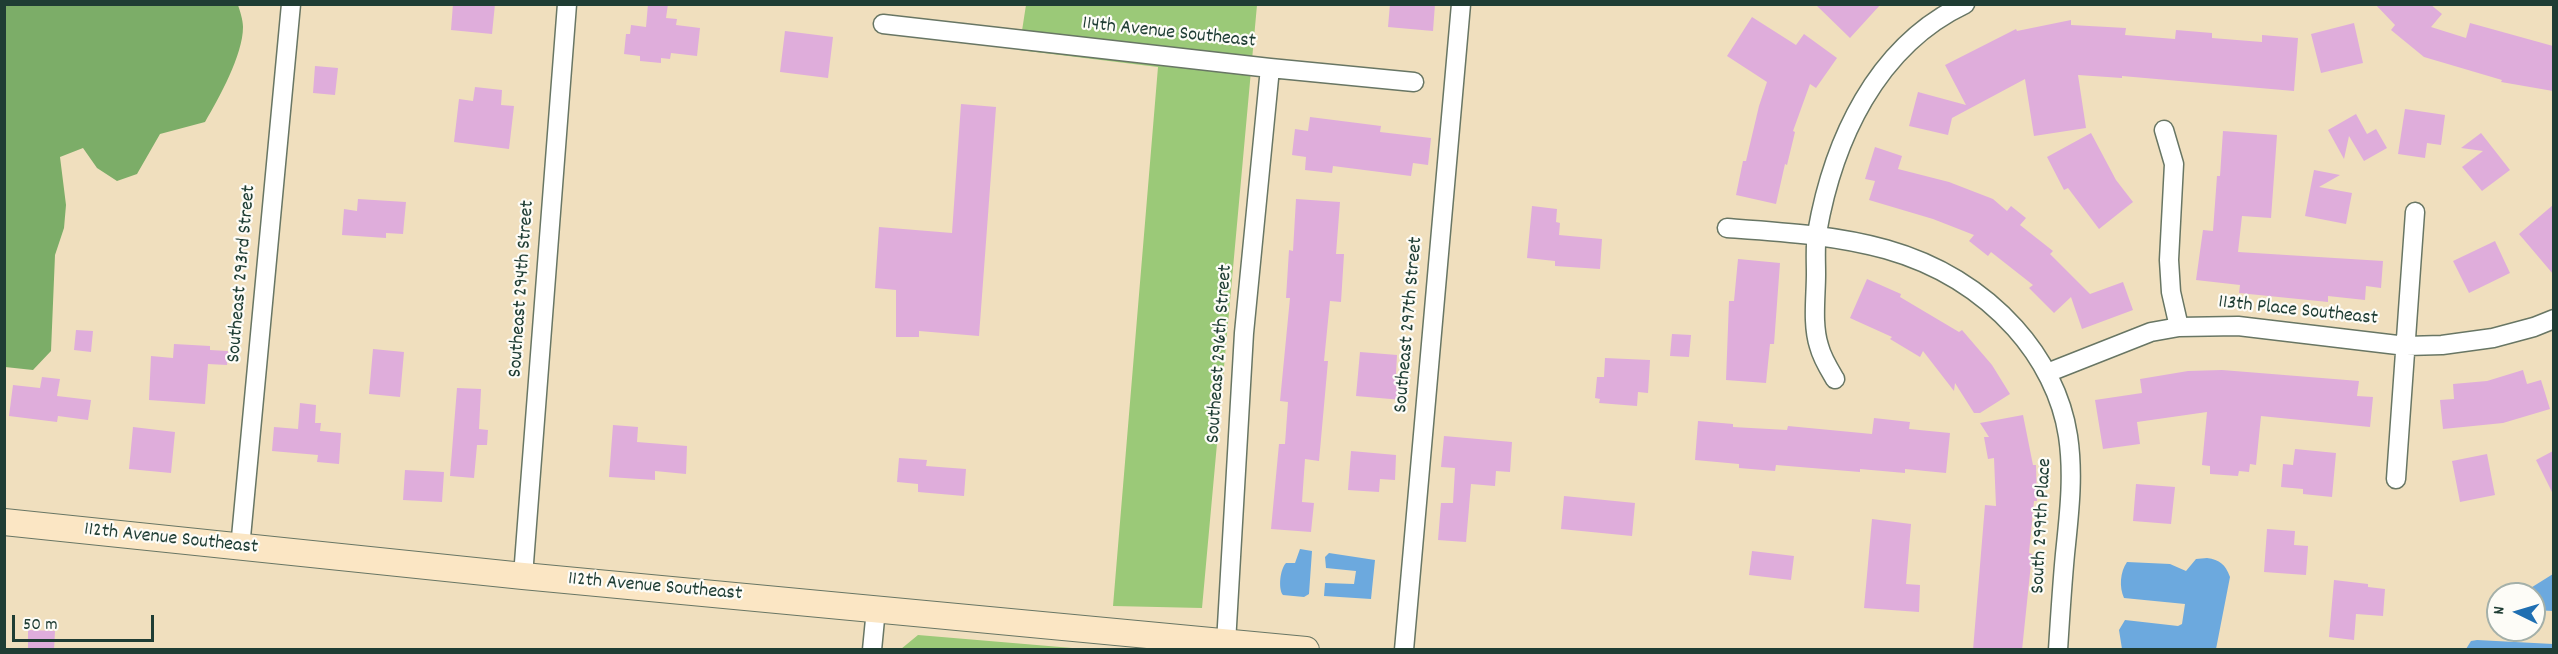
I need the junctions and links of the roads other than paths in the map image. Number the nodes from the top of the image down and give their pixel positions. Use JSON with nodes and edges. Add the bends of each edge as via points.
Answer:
{"nodes":[{"id":1,"x":291,"y":4,"type":"edge"},
{"id":2,"x":567,"y":4,"type":"edge"},
{"id":3,"x":1461,"y":4,"type":"edge"},
{"id":4,"x":1965,"y":4,"type":"edge"},
{"id":5,"x":883,"y":24,"type":"dead end"},
{"id":6,"x":1270,"y":68,"type":"junction"},
{"id":7,"x":1414,"y":82,"type":"dead end"},
{"id":8,"x":2164,"y":130,"type":"dead end"},
{"id":9,"x":2415,"y":212,"type":"dead end"},
{"id":10,"x":1727,"y":228,"type":"dead end"},
{"id":11,"x":1816,"y":234,"type":"junction"},
{"id":12,"x":2552,"y":323,"type":"edge"},
{"id":13,"x":2179,"y":327,"type":"junction"},
{"id":14,"x":2406,"y":346,"type":"junction"},
{"id":15,"x":2047,"y":373,"type":"junction"},
{"id":16,"x":1835,"y":379,"type":"dead end"},
{"id":17,"x":2396,"y":479,"type":"dead end"},
{"id":18,"x":4,"y":522,"type":"edge"},
{"id":19,"x":240,"y":548,"type":"junction"},
{"id":20,"x":523,"y":576,"type":"junction"},
{"id":21,"x":876,"y":609,"type":"junction"},
{"id":22,"x":1226,"y":642,"type":"junction"},
{"id":23,"x":872,"y":650,"type":"edge"},
{"id":24,"x":1306,"y":650,"type":"edge"},
{"id":25,"x":1404,"y":650,"type":"edge"},
{"id":26,"x":2058,"y":650,"type":"edge"}],
"edges":[{"from":1,"to":19,"type":"street","name":"Southeast 293rd Street"},
{"from":2,"to":20,"type":"street","name":"Southeast 294th Street"},
{"from":3,"to":25,"type":"street","name":"Southeast 297th Street"},
{"from":4,"to":11,"type":"street","via":[[1907,45],[1870,89],[1838,154]]},
{"from":5,"to":6,"type":"street","name":"114th Avenue Southeast"},
{"from":6,"to":7,"type":"street","name":"114th Avenue Southeast"},
{"from":6,"to":22,"type":"street","name":"Southeast 296th Street","via":[[1244,333]]},
{"from":8,"to":13,"type":"street","via":[[2174,164],[2169,260]]},
{"from":9,"to":14,"type":"street"},
{"from":10,"to":11,"type":"street","name":"South 299th Place"},
{"from":11,"to":15,"type":"street","name":"South 299th Place","via":[[1893,251],[1961,280],[2008,320]]},
{"from":11,"to":16,"type":"street","via":[[1818,346]]},
{"from":12,"to":14,"type":"street","name":"113th Place Southeast","via":[[2493,338]]},
{"from":13,"to":14,"type":"street","name":"113th Place Southeast","via":[[2238,326]]},
{"from":13,"to":15,"type":"street","name":"113th Place Southeast","via":[[2151,332]]},
{"from":14,"to":17,"type":"street"},
{"from":15,"to":26,"type":"street","name":"South 299th Place","via":[[2063,414],[2070,468]]},
{"from":18,"to":19,"type":"street","name":"112th Avenue Southeast"},
{"from":19,"to":20,"type":"street","name":"112th Avenue Southeast"},
{"from":20,"to":21,"type":"street","name":"112th Avenue Southeast"},
{"from":21,"to":22,"type":"street","name":"112th Avenue Southeast"},
{"from":21,"to":23,"type":"street"},
{"from":22,"to":24,"type":"street","name":"112th Avenue Southeast"}]}
